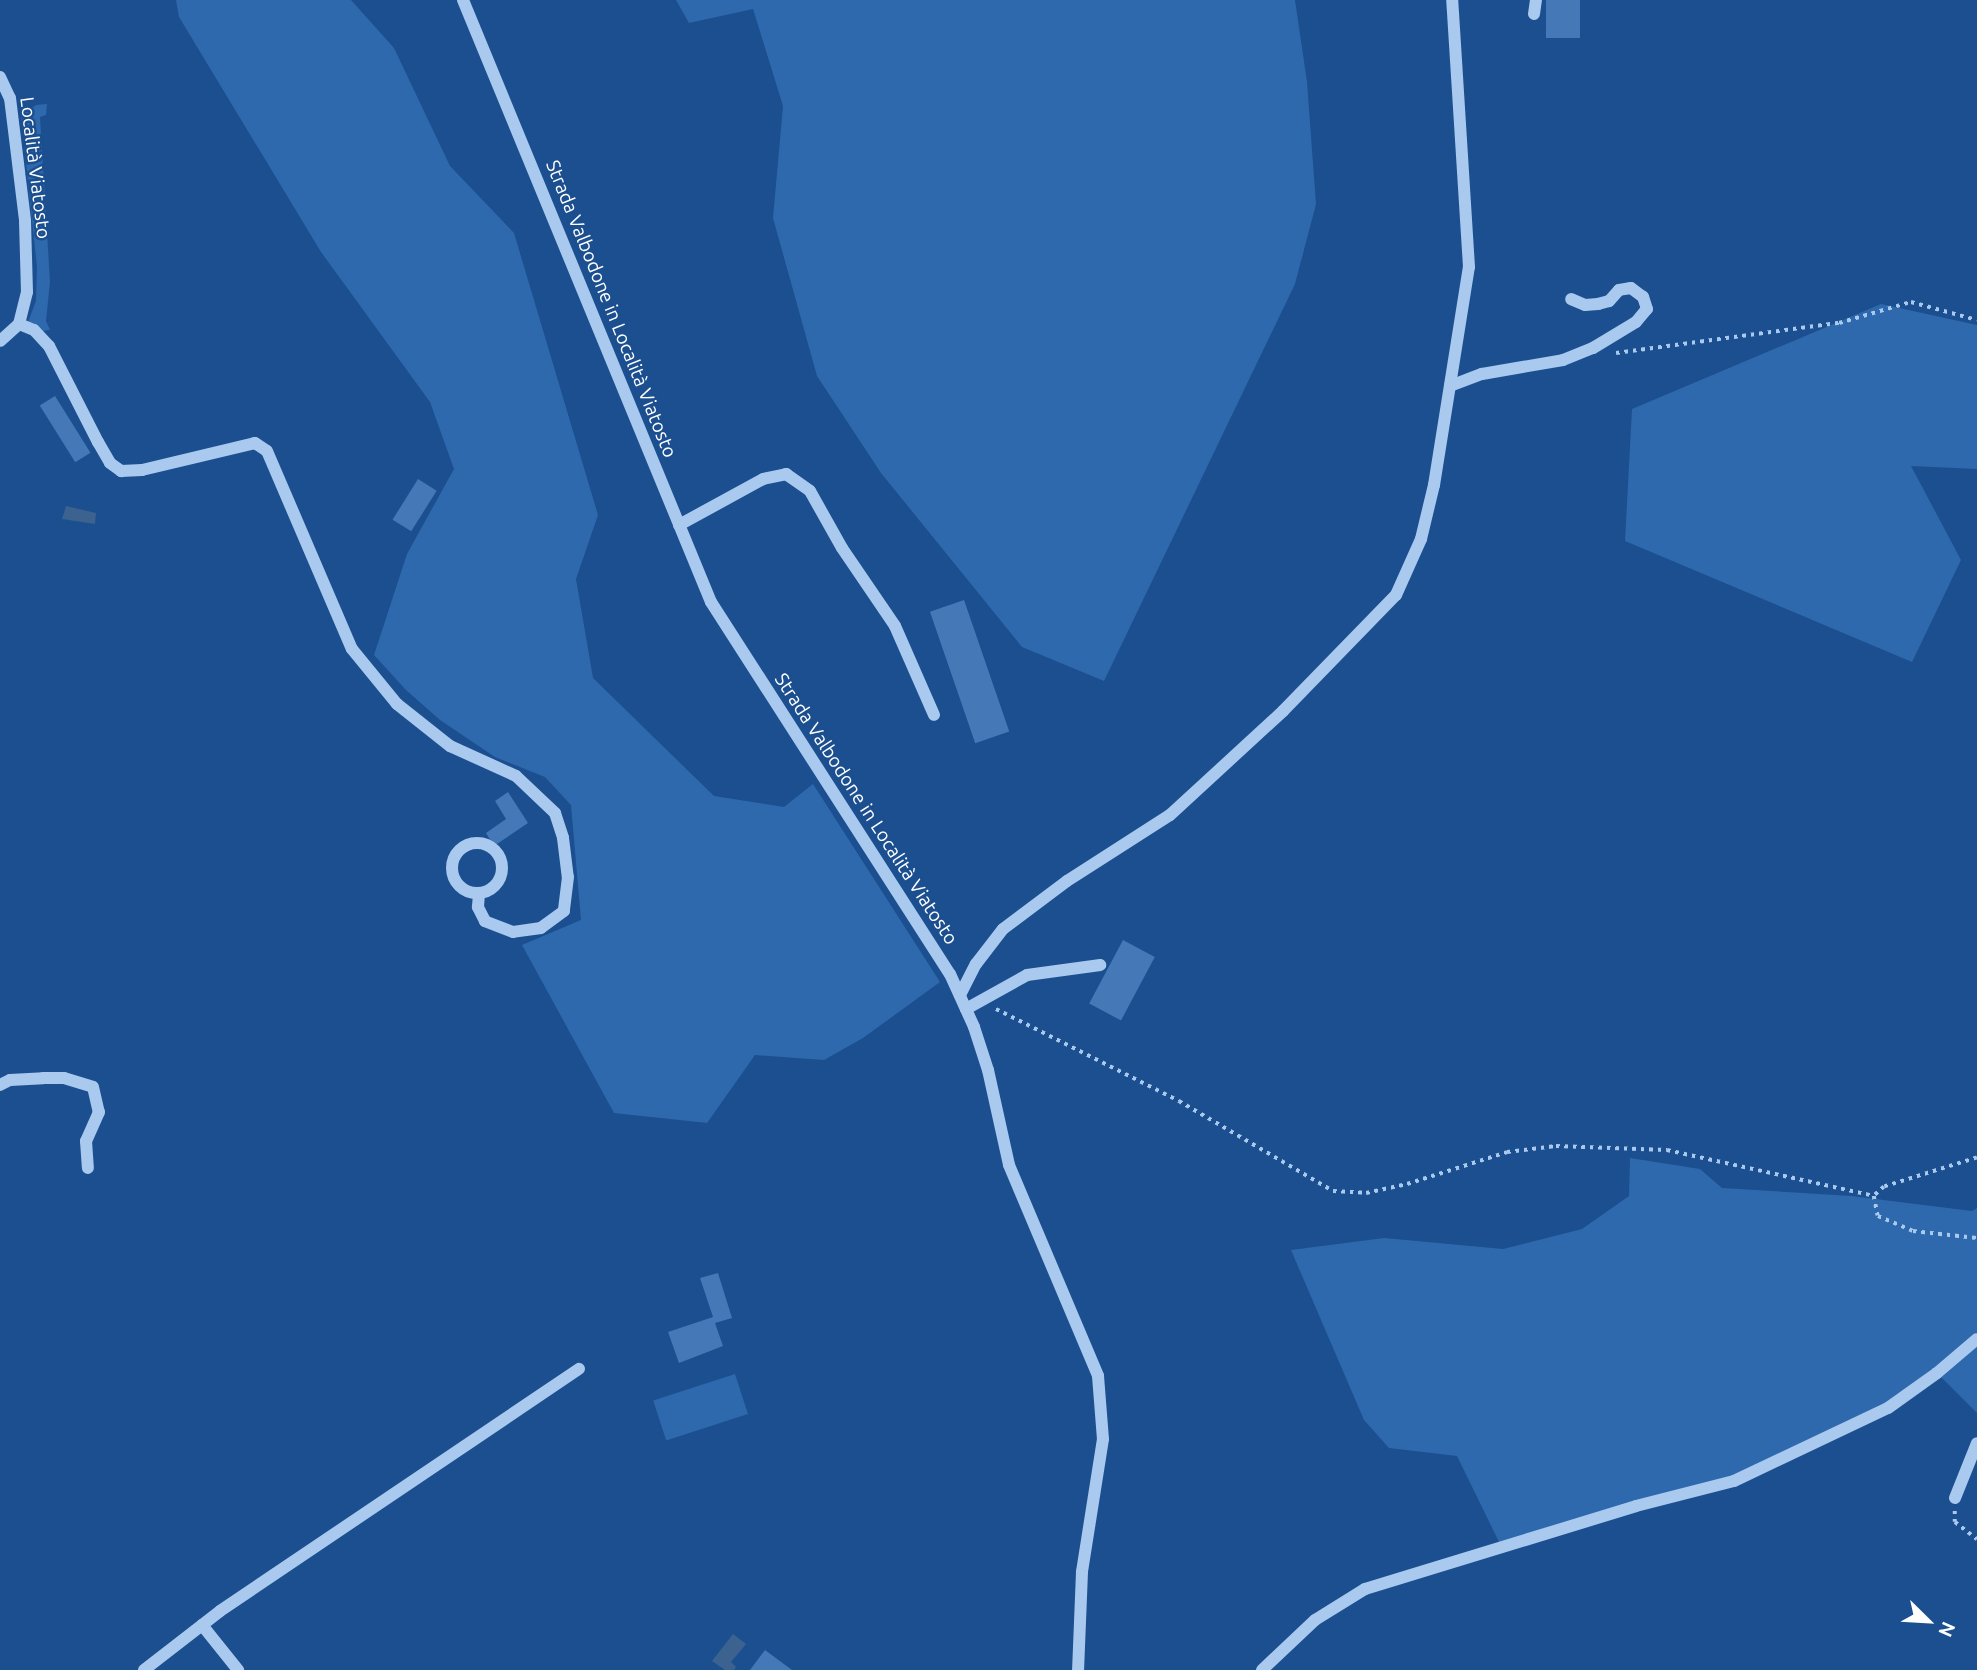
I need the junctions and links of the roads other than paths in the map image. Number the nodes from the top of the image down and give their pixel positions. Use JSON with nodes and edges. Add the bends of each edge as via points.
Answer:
{"nodes":[{"id":1,"x":463,"y":0,"type":"edge"},
{"id":2,"x":1452,"y":0,"type":"edge"},
{"id":3,"x":1536,"y":0,"type":"edge"},
{"id":4,"x":1534,"y":14,"type":"dead end"},
{"id":5,"x":0,"y":76,"type":"edge"},
{"id":6,"x":1572,"y":299,"type":"dead end"},
{"id":7,"x":19,"y":324,"type":"junction"},
{"id":8,"x":0,"y":341,"type":"edge"},
{"id":9,"x":1450,"y":386,"type":"junction"},
{"id":10,"x":679,"y":525,"type":"junction"},
{"id":11,"x":934,"y":715,"type":"dead end"},
{"id":12,"x":479,"y":894,"type":"junction"},
{"id":13,"x":1100,"y":965,"type":"dead end"},
{"id":14,"x":960,"y":995,"type":"junction"},
{"id":15,"x":971,"y":1006,"type":"junction"},
{"id":16,"x":0,"y":1085,"type":"edge"},
{"id":17,"x":88,"y":1168,"type":"dead end"},
{"id":18,"x":1977,"y":1339,"type":"edge"},
{"id":19,"x":579,"y":1369,"type":"dead end"},
{"id":20,"x":1977,"y":1443,"type":"edge"},
{"id":21,"x":1955,"y":1498,"type":"road end"},
{"id":22,"x":202,"y":1625,"type":"junction"},
{"id":23,"x":144,"y":1670,"type":"edge"},
{"id":24,"x":238,"y":1670,"type":"edge"},
{"id":25,"x":1078,"y":1670,"type":"edge"},
{"id":26,"x":1262,"y":1670,"type":"edge"}],
"edges":[{"from":1,"to":10,"type":"street","name":"Strada Valbodone in Località Viatosto"},
{"from":2,"to":9,"type":"street","via":[[1469,267]]},
{"from":3,"to":4,"type":"street"},
{"from":5,"to":7,"type":"street","name":"Località Viatosto","via":[[10,98],[25,221],[27,292]]},
{"from":6,"to":9,"type":"street","via":[[1598,304],[1631,288],[1643,297],[1647,309],[1636,322],[1563,360],[1482,374]]},
{"from":7,"to":8,"type":"street"},
{"from":7,"to":12,"type":"street","via":[[34,330],[49,346],[110,463],[121,471],[255,443],[267,451],[352,649],[397,704],[450,746],[516,776],[555,813],[568,877],[564,911],[541,928],[513,932],[485,921],[478,906]]},
{"from":9,"to":14,"type":"street","via":[[1421,539],[1396,595],[1283,711],[1170,815],[1067,881],[1003,929],[976,964]]},
{"from":10,"to":11,"type":"street","via":[[763,479],[786,474],[810,491],[895,626]]},
{"from":10,"to":14,"type":"street","name":"Strada Valbodone in Località Viatosto","via":[[711,602]]},
{"from":12,"to":12,"type":"street","via":[[461,889],[452,873],[454,855],[467,843],[486,842],[500,853],[504,871],[495,887]]},
{"from":13,"to":15,"type":"street","via":[[1027,975]]},
{"from":14,"to":15,"type":"street","name":"Strada Valbodone in Località Viatosto"},
{"from":15,"to":25,"type":"street","name":"Strada Valbodone in Località Viatosto","via":[[1009,1165],[1098,1376],[1102,1438],[1082,1572]]},
{"from":16,"to":17,"type":"street","via":[[43,1078],[93,1087],[99,1112],[86,1140]]},
{"from":18,"to":26,"type":"street","via":[[1888,1408],[1734,1481],[1636,1506],[1365,1589],[1315,1620]]},
{"from":19,"to":22,"type":"street"},
{"from":20,"to":21,"type":"street"},
{"from":22,"to":23,"type":"street"},
{"from":22,"to":24,"type":"street"}]}
